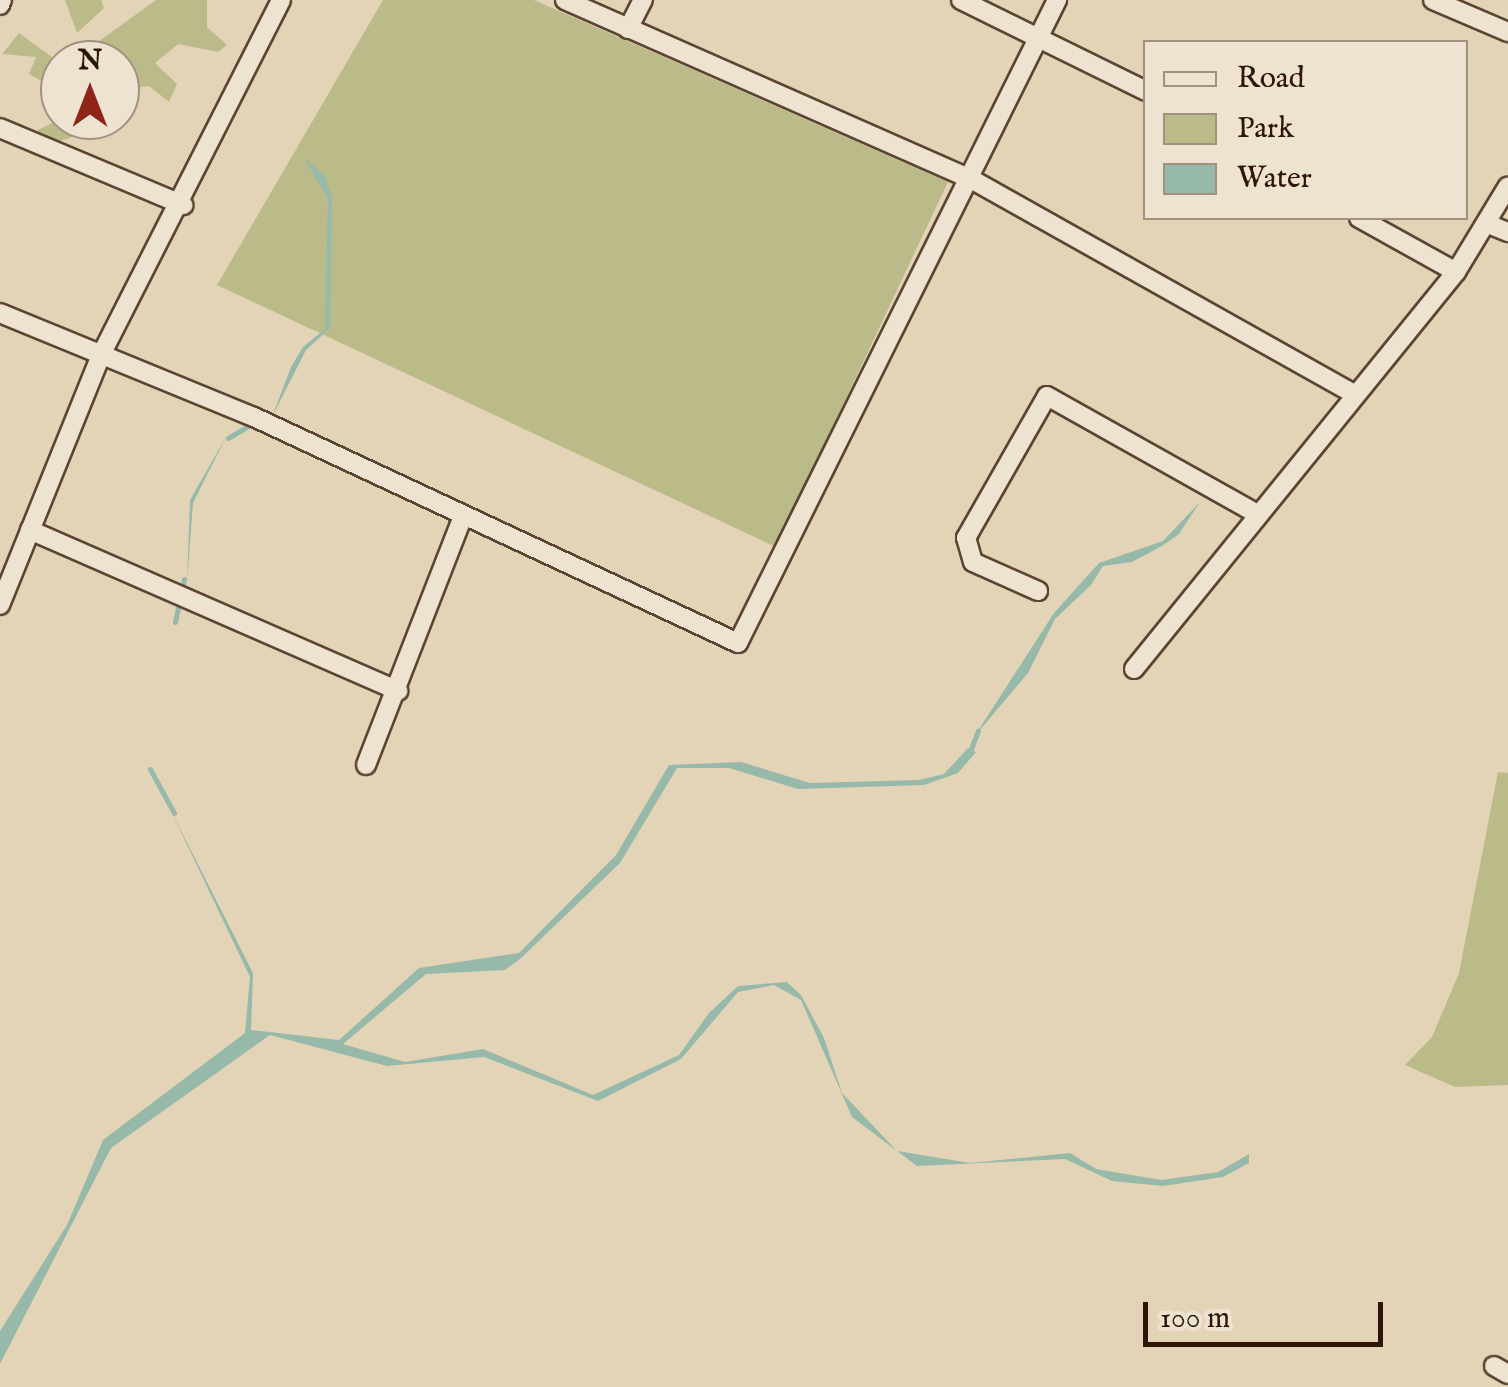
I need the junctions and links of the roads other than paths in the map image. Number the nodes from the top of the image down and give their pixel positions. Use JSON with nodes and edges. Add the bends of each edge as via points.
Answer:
{"nodes":[{"id":1,"x":280,"y":0,"type":"edge"},
{"id":2,"x":565,"y":0,"type":"edge"},
{"id":3,"x":643,"y":0,"type":"edge"},
{"id":4,"x":961,"y":0,"type":"edge"},
{"id":5,"x":1056,"y":0,"type":"edge"},
{"id":6,"x":1433,"y":0,"type":"edge"},
{"id":7,"x":628,"y":28,"type":"junction"},
{"id":8,"x":1041,"y":32,"type":"junction"},
{"id":9,"x":1508,"y":32,"type":"edge"},
{"id":10,"x":1143,"y":89,"type":"edge"},
{"id":11,"x":0,"y":128,"type":"edge"},
{"id":12,"x":971,"y":179,"type":"junction"},
{"id":13,"x":1508,"y":186,"type":"edge"},
{"id":14,"x":182,"y":205,"type":"junction"},
{"id":15,"x":1363,"y":220,"type":"edge"},
{"id":16,"x":1488,"y":224,"type":"junction"},
{"id":17,"x":1508,"y":232,"type":"edge"},
{"id":18,"x":1456,"y":272,"type":"junction"},
{"id":19,"x":0,"y":313,"type":"edge"},
{"id":20,"x":100,"y":357,"type":"junction"},
{"id":21,"x":1354,"y":394,"type":"junction"},
{"id":22,"x":1257,"y":514,"type":"junction"},
{"id":23,"x":463,"y":516,"type":"junction"},
{"id":24,"x":30,"y":530,"type":"junction"},
{"id":25,"x":1038,"y":591,"type":"dead end"},
{"id":26,"x":0,"y":605,"type":"edge"},
{"id":27,"x":1134,"y":669,"type":"dead end"},
{"id":28,"x":398,"y":691,"type":"junction"},
{"id":29,"x":366,"y":765,"type":"dead end"}],
"edges":[{"from":1,"to":14,"type":"street"},
{"from":2,"to":7,"type":"street"},
{"from":3,"to":7,"type":"street"},
{"from":4,"to":8,"type":"street"},
{"from":5,"to":8,"type":"street"},
{"from":6,"to":9,"type":"street"},
{"from":7,"to":12,"type":"street"},
{"from":8,"to":10,"type":"street"},
{"from":8,"to":12,"type":"street"},
{"from":11,"to":14,"type":"street"},
{"from":12,"to":21,"type":"street"},
{"from":12,"to":23,"type":"street","via":[[738,643]]},
{"from":13,"to":16,"type":"street"},
{"from":14,"to":20,"type":"street"},
{"from":15,"to":18,"type":"street"},
{"from":16,"to":17,"type":"street"},
{"from":16,"to":18,"type":"street"},
{"from":18,"to":21,"type":"street"},
{"from":19,"to":20,"type":"street"},
{"from":20,"to":23,"type":"street","via":[[259,419]]},
{"from":20,"to":24,"type":"street"},
{"from":21,"to":22,"type":"street"},
{"from":22,"to":25,"type":"street","via":[[1046,396],[966,538],[973,562]]},
{"from":22,"to":27,"type":"street"},
{"from":23,"to":28,"type":"street"},
{"from":24,"to":26,"type":"street"},
{"from":24,"to":28,"type":"street","via":[[182,602]]},
{"from":28,"to":29,"type":"street"}]}
